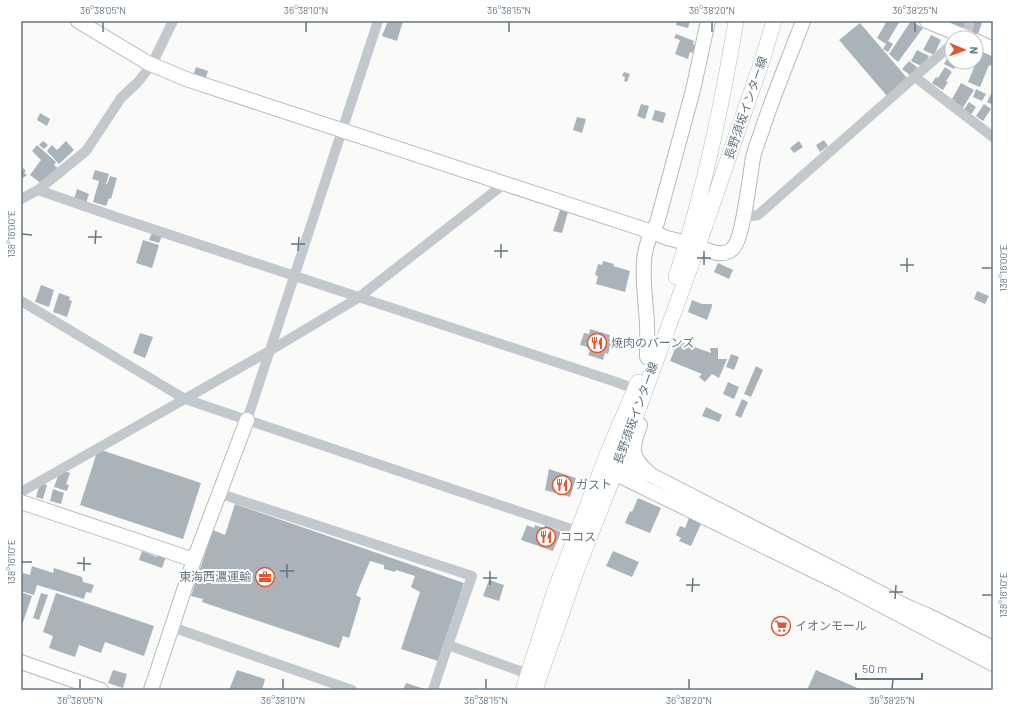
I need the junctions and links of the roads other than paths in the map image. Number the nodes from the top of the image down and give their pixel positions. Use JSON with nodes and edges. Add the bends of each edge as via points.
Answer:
{"nodes":[{"id":1,"x":78,"y":21,"type":"edge"},
{"id":2,"x":173,"y":21,"type":"edge"},
{"id":3,"x":378,"y":21,"type":"edge"},
{"id":4,"x":708,"y":21,"type":"edge"},
{"id":5,"x":736,"y":21,"type":"edge"},
{"id":6,"x":774,"y":21,"type":"edge"},
{"id":7,"x":803,"y":21,"type":"edge"},
{"id":8,"x":927,"y":21,"type":"edge"},
{"id":9,"x":946,"y":30,"type":"edge"},
{"id":10,"x":944,"y":55,"type":"edge"},
{"id":11,"x":152,"y":64,"type":"junction"},
{"id":12,"x":915,"y":77,"type":"junction"},
{"id":13,"x":342,"y":130,"type":"junction"},
{"id":14,"x":993,"y":137,"type":"edge"},
{"id":15,"x":504,"y":184,"type":"junction"},
{"id":16,"x":21,"y":190,"type":"edge"},
{"id":17,"x":34,"y":192,"type":"junction"},
{"id":18,"x":21,"y":199,"type":"edge"},
{"id":19,"x":744,"y":215,"type":"junction"},
{"id":20,"x":652,"y":232,"type":"junction"},
{"id":21,"x":692,"y":244,"type":"junction"},
{"id":22,"x":293,"y":276,"type":"junction"},
{"id":23,"x":358,"y":298,"type":"junction"},
{"id":24,"x":21,"y":301,"type":"edge"},
{"id":25,"x":270,"y":350,"type":"junction"},
{"id":26,"x":653,"y":355,"type":"junction"},
{"id":27,"x":635,"y":389,"type":"junction"},
{"id":28,"x":185,"y":399,"type":"junction"},
{"id":29,"x":247,"y":420,"type":"junction"},
{"id":30,"x":612,"y":466,"type":"junction"},
{"id":31,"x":653,"y":476,"type":"junction"},
{"id":32,"x":21,"y":492,"type":"edge"},
{"id":33,"x":218,"y":493,"type":"junction"},
{"id":34,"x":21,"y":502,"type":"edge"},
{"id":35,"x":577,"y":531,"type":"junction"},
{"id":36,"x":194,"y":560,"type":"junction"},
{"id":37,"x":172,"y":627,"type":"junction"},
{"id":38,"x":448,"y":645,"type":"junction"},
{"id":39,"x":993,"y":648,"type":"edge"},
{"id":40,"x":21,"y":662,"type":"edge"},
{"id":41,"x":993,"y":664,"type":"edge"},
{"id":42,"x":528,"y":674,"type":"junction"},
{"id":43,"x":101,"y":690,"type":"edge"},
{"id":44,"x":151,"y":690,"type":"edge"},
{"id":45,"x":352,"y":690,"type":"edge"},
{"id":46,"x":433,"y":690,"type":"edge"},
{"id":47,"x":523,"y":690,"type":"edge"},
{"id":48,"x":535,"y":690,"type":"edge"}],
"edges":[{"from":1,"to":11,"type":"street"},
{"from":2,"to":11,"type":"street"},
{"from":3,"to":13,"type":"street"},
{"from":4,"to":20,"type":"street","via":[[693,90],[657,223]]},
{"from":5,"to":21,"type":"main road","name":"長野須坂インター線"},
{"from":6,"to":21,"type":"main road","name":"長野須坂インター線","via":[[762,62]]},
{"from":7,"to":19,"type":"street","via":[[754,156]]},
{"from":8,"to":9,"type":"street"},
{"from":10,"to":12,"type":"street"},
{"from":11,"to":13,"type":"street","via":[[186,79]]},
{"from":11,"to":17,"type":"street","via":[[121,98],[86,151]]},
{"from":12,"to":14,"type":"street"},
{"from":12,"to":19,"type":"street","via":[[758,215]]},
{"from":13,"to":15,"type":"street"},
{"from":13,"to":22,"type":"street"},
{"from":15,"to":20,"type":"street"},
{"from":15,"to":23,"type":"street"},
{"from":16,"to":17,"type":"street"},
{"from":17,"to":18,"type":"street"},
{"from":17,"to":22,"type":"street"},
{"from":19,"to":21,"type":"street","via":[[734,248],[718,253]]},
{"from":20,"to":21,"type":"street"},
{"from":20,"to":26,"type":"street","via":[[644,255],[643,271],[647,325]]},
{"from":21,"to":26,"type":"main road","name":"長野須坂インター線"},
{"from":22,"to":23,"type":"street"},
{"from":22,"to":25,"type":"street"},
{"from":23,"to":25,"type":"street"},
{"from":23,"to":27,"type":"street"},
{"from":24,"to":28,"type":"street"},
{"from":25,"to":28,"type":"street"},
{"from":25,"to":29,"type":"street"},
{"from":26,"to":27,"type":"main road","name":"長野須坂インター線"},
{"from":26,"to":30,"type":"main road","name":"長野須坂インター線"},
{"from":26,"to":31,"type":"street","via":[[652,391],[633,448],[639,464]]},
{"from":27,"to":30,"type":"main road","name":"長野須坂インター線"},
{"from":28,"to":29,"type":"street"},
{"from":28,"to":32,"type":"street"},
{"from":29,"to":33,"type":"street"},
{"from":29,"to":35,"type":"street"},
{"from":30,"to":31,"type":"street"},
{"from":30,"to":35,"type":"main road","name":"長野須坂インター線"},
{"from":30,"to":41,"type":"street"},
{"from":30,"to":48,"type":"main road","name":"長野須坂インター線"},
{"from":31,"to":39,"type":"street"},
{"from":33,"to":36,"type":"street"},
{"from":33,"to":38,"type":"street","via":[[472,576]]},
{"from":34,"to":36,"type":"street"},
{"from":35,"to":42,"type":"main road","name":"長野須坂インター線"},
{"from":36,"to":37,"type":"street"},
{"from":37,"to":44,"type":"street"},
{"from":37,"to":45,"type":"street"},
{"from":38,"to":42,"type":"street"},
{"from":38,"to":46,"type":"street"},
{"from":40,"to":43,"type":"street"},
{"from":42,"to":47,"type":"main road","name":"長野須坂インター線"}]}
